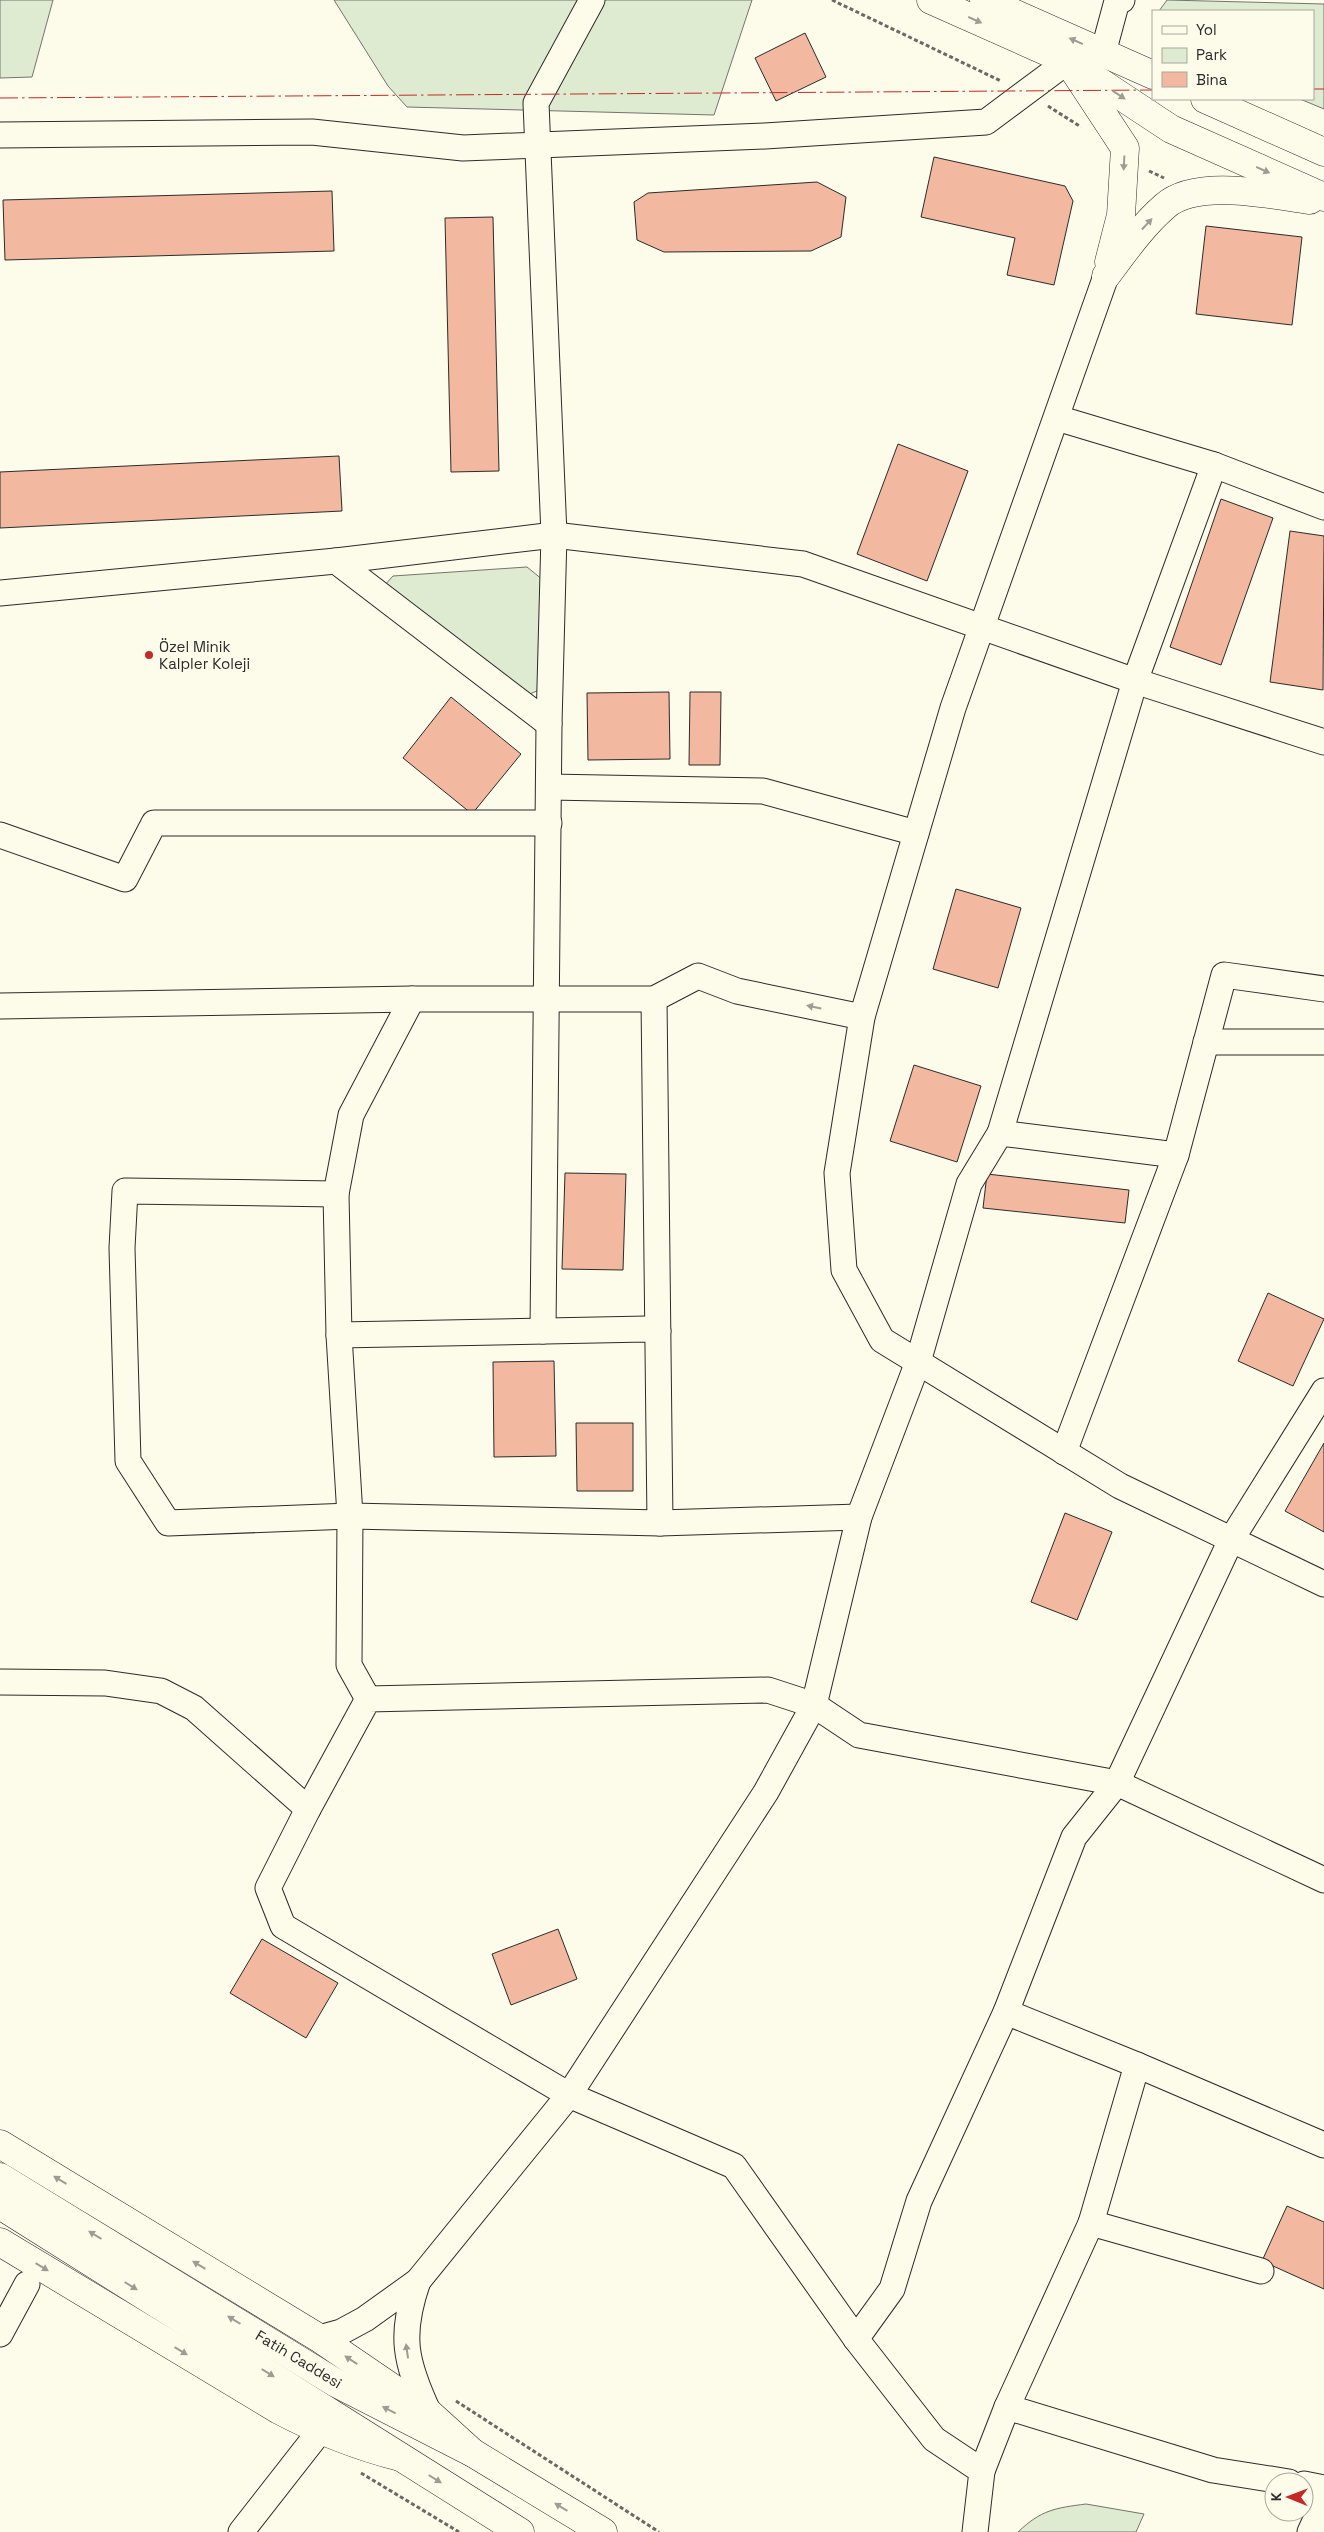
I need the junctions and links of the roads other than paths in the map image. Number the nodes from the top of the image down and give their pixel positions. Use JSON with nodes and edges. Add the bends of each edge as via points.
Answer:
{"nodes":[{"id":1,"x":592,"y":0,"type":"edge"},
{"id":2,"x":931,"y":0,"type":"edge"},
{"id":3,"x":984,"y":0,"type":"edge"},
{"id":4,"x":1122,"y":0,"type":"edge"},
{"id":5,"x":1103,"y":53,"type":"junction"},
{"id":6,"x":1068,"y":61,"type":"junction"},
{"id":7,"x":1152,"y":75,"type":"edge"},
{"id":8,"x":1207,"y":100,"type":"edge"},
{"id":9,"x":0,"y":135,"type":"edge"},
{"id":10,"x":537,"y":144,"type":"junction"},
{"id":11,"x":1324,"y":152,"type":"edge"},
{"id":12,"x":1324,"y":198,"type":"edge"},
{"id":13,"x":1324,"y":202,"type":"edge"},
{"id":14,"x":1106,"y":276,"type":"junction"},
{"id":15,"x":1057,"y":418,"type":"junction"},
{"id":16,"x":1214,"y":465,"type":"junction"},
{"id":17,"x":1324,"y":507,"type":"edge"},
{"id":18,"x":554,"y":535,"type":"junction"},
{"id":19,"x":336,"y":561,"type":"junction"},
{"id":20,"x":0,"y":592,"type":"edge"},
{"id":21,"x":983,"y":627,"type":"junction"},
{"id":22,"x":1135,"y":681,"type":"junction"},
{"id":23,"x":549,"y":724,"type":"junction"},
{"id":24,"x":1324,"y":742,"type":"edge"},
{"id":25,"x":549,"y":787,"type":"junction"},
{"id":26,"x":549,"y":823,"type":"junction"},
{"id":27,"x":916,"y":833,"type":"junction"},
{"id":28,"x":0,"y":835,"type":"edge"},
{"id":29,"x":1324,"y":989,"type":"edge"},
{"id":30,"x":412,"y":999,"type":"junction"},
{"id":31,"x":547,"y":999,"type":"junction"},
{"id":32,"x":654,"y":999,"type":"junction"},
{"id":33,"x":0,"y":1006,"type":"edge"},
{"id":34,"x":862,"y":1017,"type":"junction"},
{"id":35,"x":1206,"y":1042,"type":"junction"},
{"id":36,"x":1324,"y":1042,"type":"edge"},
{"id":37,"x":1000,"y":1133,"type":"junction"},
{"id":38,"x":1176,"y":1155,"type":"junction"},
{"id":39,"x":336,"y":1194,"type":"junction"},
{"id":40,"x":543,"y":1331,"type":"junction"},
{"id":41,"x":658,"y":1331,"type":"junction"},
{"id":42,"x":339,"y":1335,"type":"junction"},
{"id":43,"x":918,"y":1362,"type":"junction"},
{"id":44,"x":1324,"y":1391,"type":"edge"},
{"id":45,"x":1064,"y":1452,"type":"junction"},
{"id":46,"x":350,"y":1516,"type":"junction"},
{"id":47,"x":860,"y":1517,"type":"junction"},
{"id":48,"x":660,"y":1523,"type":"junction"},
{"id":49,"x":1231,"y":1540,"type":"junction"},
{"id":50,"x":1324,"y":1584,"type":"edge"},
{"id":51,"x":0,"y":1682,"type":"edge"},
{"id":52,"x":368,"y":1699,"type":"junction"},
{"id":53,"x":814,"y":1705,"type":"junction"},
{"id":54,"x":1117,"y":1783,"type":"junction"},
{"id":55,"x":308,"y":1809,"type":"junction"},
{"id":56,"x":1324,"y":1880,"type":"edge"},
{"id":57,"x":1006,"y":2012,"type":"junction"},
{"id":58,"x":1137,"y":2065,"type":"junction"},
{"id":59,"x":569,"y":2095,"type":"junction"},
{"id":60,"x":0,"y":2144,"type":"edge"},
{"id":61,"x":1324,"y":2145,"type":"edge"},
{"id":62,"x":0,"y":2177,"type":"edge"},
{"id":63,"x":0,"y":2205,"type":"edge"},
{"id":64,"x":1091,"y":2223,"type":"junction"},
{"id":65,"x":0,"y":2242,"type":"edge"},
{"id":66,"x":1261,"y":2271,"type":"dead end"},
{"id":67,"x":418,"y":2281,"type":"junction"},
{"id":68,"x":27,"y":2284,"type":"dead end"},
{"id":69,"x":0,"y":2334,"type":"edge"},
{"id":70,"x":319,"y":2338,"type":"junction"},
{"id":71,"x":856,"y":2339,"type":"junction"},
{"id":72,"x":1008,"y":2406,"type":"junction"},
{"id":73,"x":428,"y":2413,"type":"junction"},
{"id":74,"x":320,"y":2431,"type":"junction"},
{"id":75,"x":473,"y":2453,"type":"junction"},
{"id":76,"x":400,"y":2457,"type":"junction"},
{"id":77,"x":982,"y":2471,"type":"junction"},
{"id":78,"x":1264,"y":2478,"type":"edge"},
{"id":79,"x":1324,"y":2502,"type":"edge"},
{"id":80,"x":241,"y":2532,"type":"edge"},
{"id":81,"x":520,"y":2532,"type":"edge"},
{"id":82,"x":603,"y":2532,"type":"edge"},
{"id":83,"x":975,"y":2532,"type":"edge"},
{"id":84,"x":1310,"y":2532,"type":"edge"}],
"edges":[{"from":1,"to":10,"type":"street","via":[[536,103]]},
{"from":2,"to":6,"type":"main road","one_way":true},
{"from":5,"to":3,"type":"main road","one_way":true},
{"from":4,"to":5,"type":"street","via":[[1117,1]]},
{"from":5,"to":7,"type":"main road"},
{"from":6,"to":10,"type":"street","via":[[986,122],[765,136]]},
{"from":6,"to":12,"type":"main road","one_way":true,"via":[[1171,129]]},
{"from":6,"to":14,"type":"main road","one_way":true,"via":[[1124,148],[1121,215]]},
{"from":8,"to":11,"type":"main road"},
{"from":9,"to":10,"type":"street","via":[[312,132],[463,148]]},
{"from":10,"to":18,"type":"street"},
{"from":14,"to":13,"type":"main road","one_way":true,"via":[[1165,205],[1184,195],[1224,190]]},
{"from":14,"to":15,"type":"street"},
{"from":15,"to":16,"type":"street"},
{"from":15,"to":21,"type":"street"},
{"from":16,"to":17,"type":"street"},
{"from":16,"to":22,"type":"street"},
{"from":18,"to":19,"type":"street"},
{"from":18,"to":21,"type":"street","via":[[803,564]]},
{"from":18,"to":23,"type":"street"},
{"from":19,"to":20,"type":"street"},
{"from":19,"to":23,"type":"street"},
{"from":21,"to":22,"type":"street"},
{"from":21,"to":27,"type":"street","via":[[953,708]]},
{"from":22,"to":24,"type":"street"},
{"from":22,"to":37,"type":"street"},
{"from":23,"to":25,"type":"street"},
{"from":25,"to":26,"type":"street"},
{"from":25,"to":27,"type":"street","via":[[763,791]]},
{"from":26,"to":28,"type":"street","via":[[154,823],[125,879]]},
{"from":26,"to":31,"type":"street"},
{"from":27,"to":34,"type":"street"},
{"from":29,"to":35,"type":"street","via":[[1224,975]]},
{"from":30,"to":31,"type":"street"},
{"from":30,"to":33,"type":"street"},
{"from":30,"to":39,"type":"street","via":[[351,1115]]},
{"from":31,"to":32,"type":"street"},
{"from":31,"to":40,"type":"street"},
{"from":34,"to":32,"type":"street","one_way":true,"via":[[738,991],[698,976]]},
{"from":32,"to":41,"type":"street"},
{"from":34,"to":43,"type":"street","via":[[837,1172],[844,1270],[882,1340]]},
{"from":35,"to":36,"type":"street"},
{"from":35,"to":38,"type":"street"},
{"from":37,"to":38,"type":"street"},
{"from":37,"to":43,"type":"street","via":[[969,1184]]},
{"from":38,"to":45,"type":"street"},
{"from":39,"to":42,"type":"street"},
{"from":39,"to":46,"type":"street","via":[[125,1190],[122,1248],[128,1461],[168,1523]]},
{"from":40,"to":41,"type":"street"},
{"from":40,"to":42,"type":"street"},
{"from":41,"to":48,"type":"street"},
{"from":42,"to":46,"type":"street"},
{"from":43,"to":45,"type":"street"},
{"from":43,"to":47,"type":"street"},
{"from":44,"to":49,"type":"street"},
{"from":45,"to":49,"type":"street","via":[[1120,1486]]},
{"from":46,"to":48,"type":"street"},
{"from":46,"to":52,"type":"street","via":[[349,1665]]},
{"from":47,"to":48,"type":"street"},
{"from":47,"to":53,"type":"street"},
{"from":49,"to":50,"type":"street"},
{"from":49,"to":54,"type":"street"},
{"from":51,"to":55,"type":"street","via":[[105,1683],[161,1691],[194,1708]]},
{"from":52,"to":53,"type":"street","via":[[768,1690]]},
{"from":52,"to":55,"type":"street"},
{"from":53,"to":54,"type":"street","via":[[859,1735]]},
{"from":53,"to":59,"type":"street","via":[[766,1792]]},
{"from":54,"to":56,"type":"street"},
{"from":54,"to":57,"type":"street","via":[[1074,1836]]},
{"from":55,"to":59,"type":"street","via":[[268,1888],[283,1926]]},
{"from":57,"to":58,"type":"street"},
{"from":57,"to":71,"type":"street","via":[[919,2201],[892,2289]]},
{"from":58,"to":61,"type":"street"},
{"from":58,"to":64,"type":"street"},
{"from":59,"to":67,"type":"street"},
{"from":59,"to":71,"type":"street","via":[[734,2166]]},
{"from":70,"to":60,"type":"main road","one_way":true},
{"from":75,"to":62,"type":"main road","name":"Fatih Caddesi","one_way":true,"via":[[336,2382]]},
{"from":63,"to":76,"type":"main road","name":"Fatih Caddesi","one_way":true},
{"from":64,"to":66,"type":"street"},
{"from":64,"to":72,"type":"street"},
{"from":65,"to":74,"type":"main road","one_way":true,"via":[[279,2410]]},
{"from":67,"to":70,"type":"street","via":[[365,2319],[341,2332]]},
{"from":73,"to":67,"type":"street","one_way":true,"via":[[412,2374],[405,2339]]},
{"from":68,"to":69,"type":"street"},
{"from":73,"to":70,"type":"main road","one_way":true},
{"from":71,"to":77,"type":"street","via":[[934,2439]]},
{"from":72,"to":77,"type":"street"},
{"from":72,"to":78,"type":"street","via":[[1213,2470]]},
{"from":73,"to":75,"type":"main road"},
{"from":74,"to":76,"type":"main road","via":[[357,2446]]},
{"from":74,"to":80,"type":"street"},
{"from":82,"to":75,"type":"main road","name":"Fatih Caddesi","one_way":true},
{"from":76,"to":81,"type":"main road","name":"Fatih Caddesi","one_way":true},
{"from":77,"to":83,"type":"street"},
{"from":79,"to":84,"type":"street"}]}
